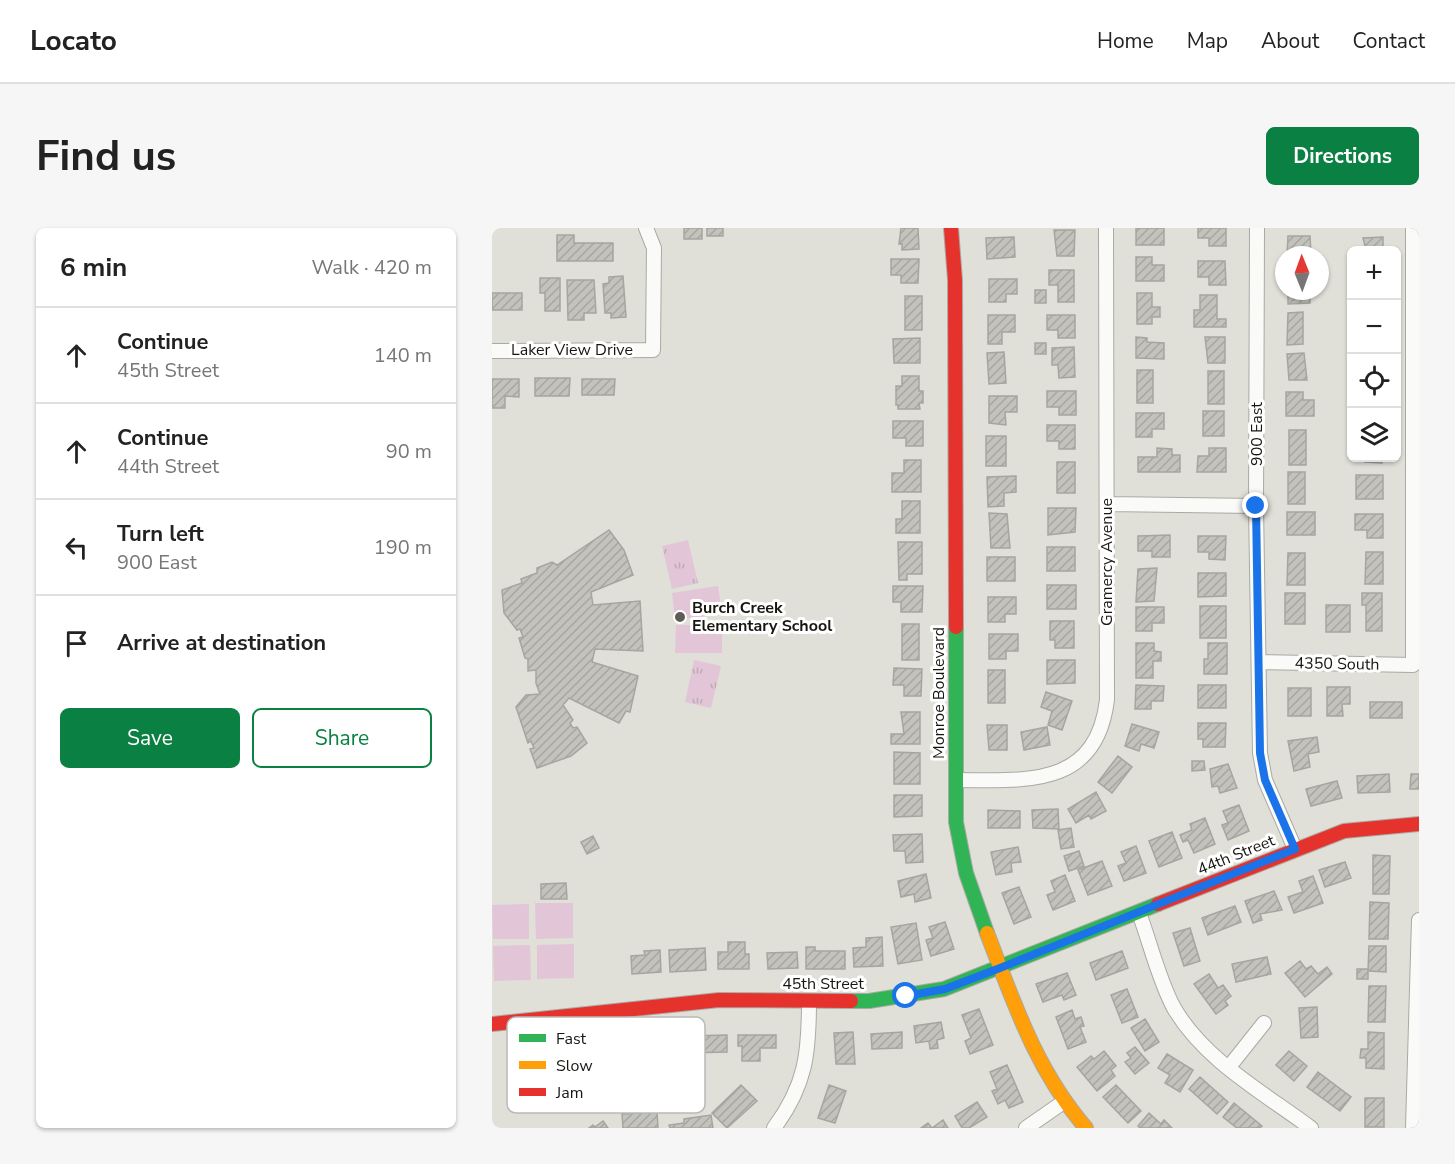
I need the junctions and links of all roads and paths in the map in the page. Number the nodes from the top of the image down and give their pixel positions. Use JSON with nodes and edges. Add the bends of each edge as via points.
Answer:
{"nodes":[{"id":1,"x":646,"y":228,"type":"edge"},
{"id":2,"x":951,"y":228,"type":"edge"},
{"id":3,"x":1106,"y":228,"type":"edge"},
{"id":4,"x":1257,"y":228,"type":"edge"},
{"id":5,"x":1413,"y":228,"type":"edge"},
{"id":6,"x":492,"y":351,"type":"edge"},
{"id":7,"x":1417,"y":439,"type":"edge"},
{"id":8,"x":1107,"y":504,"type":"junction"},
{"id":9,"x":1256,"y":506,"type":"junction"},
{"id":10,"x":1260,"y":662,"type":"junction"},
{"id":11,"x":956,"y":780,"type":"junction"},
{"id":12,"x":1419,"y":824,"type":"edge"},
{"id":13,"x":1295,"y":849,"type":"junction"},
{"id":14,"x":1139,"y":912,"type":"junction"},
{"id":15,"x":1419,"y":920,"type":"edge"},
{"id":16,"x":1000,"y":968,"type":"junction"},
{"id":17,"x":809,"y":1001,"type":"junction"},
{"id":18,"x":558,"y":1017,"type":"edge"},
{"id":19,"x":507,"y":1022,"type":"edge"},
{"id":20,"x":1264,"y":1023,"type":"dead end"},
{"id":21,"x":492,"y":1024,"type":"edge"},
{"id":22,"x":1229,"y":1067,"type":"junction"},
{"id":23,"x":1062,"y":1103,"type":"junction"},
{"id":24,"x":774,"y":1128,"type":"edge"},
{"id":25,"x":1026,"y":1128,"type":"edge"},
{"id":26,"x":1086,"y":1128,"type":"edge"},
{"id":27,"x":1311,"y":1128,"type":"edge"},
{"id":28,"x":1413,"y":1128,"type":"edge"}],
"edges":[{"from":1,"to":6,"type":"street","name":"Laker View Drive","via":[[654,248],[653,350]]},
{"from":2,"to":11,"type":"street","name":"Monroe Boulevard","via":[[955,280]]},
{"from":3,"to":8,"type":"street","name":"Gramercy Avenue"},
{"from":4,"to":9,"type":"street","name":"900 East"},
{"from":5,"to":7,"type":"street"},
{"from":7,"to":10,"type":"street","name":"4350 South","via":[[1413,665]]},
{"from":8,"to":9,"type":"street"},
{"from":8,"to":11,"type":"street","name":"Gramercy Avenue","via":[[1107,700],[1100,735],[1089,751],[1062,772],[1022,779]]},
{"from":9,"to":10,"type":"street","name":"900 East"},
{"from":10,"to":13,"type":"street","name":"900 East","via":[[1260,753],[1265,780]]},
{"from":11,"to":16,"type":"street","name":"Monroe Boulevard","via":[[959,859]]},
{"from":12,"to":13,"type":"street","name":"44th Street","via":[[1344,831]]},
{"from":13,"to":14,"type":"street","name":"44th Street"},
{"from":14,"to":16,"type":"street","name":"45th Street"},
{"from":14,"to":22,"type":"street","via":[[1173,1006],[1192,1033]]},
{"from":15,"to":28,"type":"street"},
{"from":16,"to":17,"type":"street","name":"45th Street","via":[[945,989],[906,996],[869,1001]]},
{"from":16,"to":23,"type":"street","name":"Monroe Boulevard","via":[[1035,1059]]},
{"from":17,"to":18,"type":"street","name":"45th Street","via":[[719,1000]]},
{"from":17,"to":24,"type":"street","via":[[807,1062],[790,1106]]},
{"from":19,"to":21,"type":"street","name":"45th Street"},
{"from":20,"to":22,"type":"street"},
{"from":22,"to":27,"type":"street"},
{"from":23,"to":25,"type":"street"},
{"from":23,"to":26,"type":"street","name":"Monroe Boulevard"}]}
